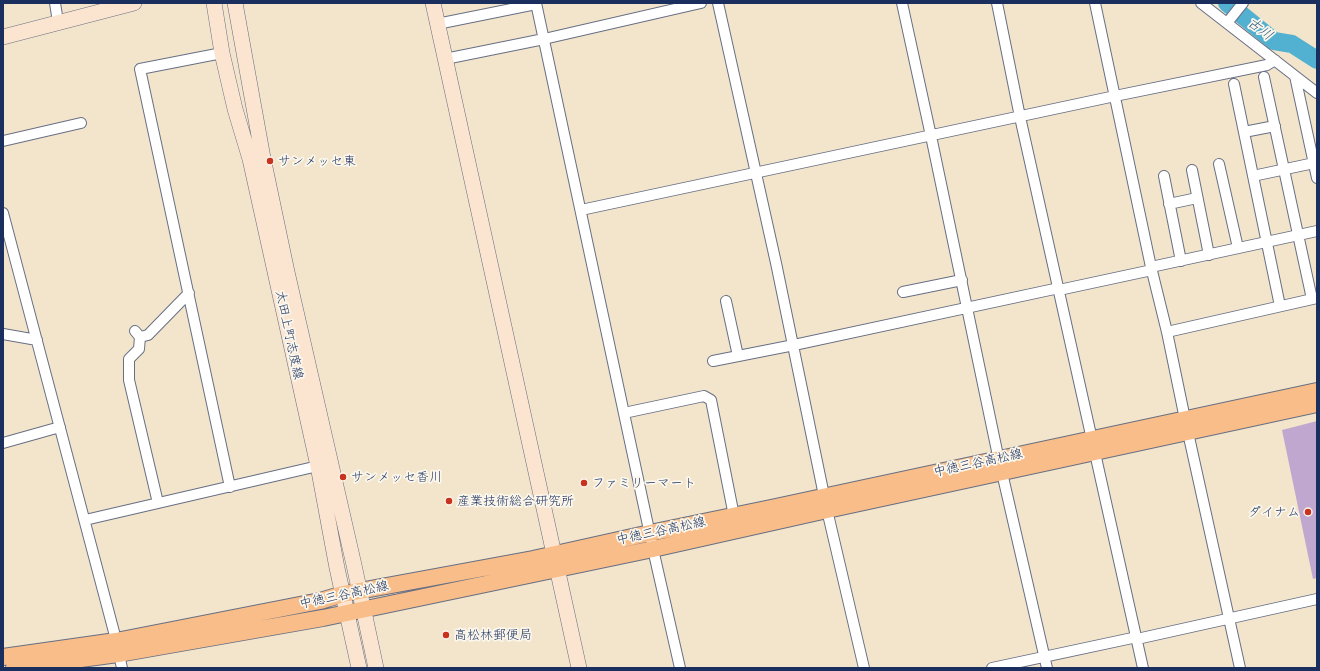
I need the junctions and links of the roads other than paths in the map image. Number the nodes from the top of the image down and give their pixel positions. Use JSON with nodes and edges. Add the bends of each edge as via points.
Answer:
{"nodes":[{"id":1,"x":55,"y":3,"type":"edge"},
{"id":2,"x":134,"y":3,"type":"edge"},
{"id":3,"x":214,"y":3,"type":"edge"},
{"id":4,"x":236,"y":3,"type":"edge"},
{"id":5,"x":433,"y":3,"type":"edge"},
{"id":6,"x":536,"y":3,"type":"edge"},
{"id":7,"x":701,"y":3,"type":"edge"},
{"id":8,"x":718,"y":3,"type":"edge"},
{"id":9,"x":902,"y":3,"type":"edge"},
{"id":10,"x":997,"y":3,"type":"edge"},
{"id":11,"x":1095,"y":3,"type":"edge"},
{"id":12,"x":1201,"y":3,"type":"edge"},
{"id":13,"x":1243,"y":3,"type":"edge"},
{"id":14,"x":58,"y":22,"type":"junction"},
{"id":15,"x":437,"y":24,"type":"junction"},
{"id":16,"x":1227,"y":24,"type":"junction"},
{"id":17,"x":3,"y":37,"type":"edge"},
{"id":18,"x":544,"y":39,"type":"junction"},
{"id":19,"x":222,"y":53,"type":"junction"},
{"id":20,"x":445,"y":59,"type":"junction"},
{"id":21,"x":1275,"y":60,"type":"junction"},
{"id":22,"x":1295,"y":76,"type":"junction"},
{"id":23,"x":1264,"y":77,"type":"dead end"},
{"id":24,"x":1234,"y":84,"type":"dead end"},
{"id":25,"x":1317,"y":93,"type":"edge"},
{"id":26,"x":1115,"y":96,"type":"junction"},
{"id":27,"x":1020,"y":117,"type":"junction"},
{"id":28,"x":81,"y":123,"type":"dead end"},
{"id":29,"x":1274,"y":126,"type":"junction"},
{"id":30,"x":1244,"y":132,"type":"junction"},
{"id":31,"x":931,"y":136,"type":"junction"},
{"id":32,"x":3,"y":141,"type":"edge"},
{"id":33,"x":1219,"y":164,"type":"dead end"},
{"id":34,"x":1315,"y":165,"type":"edge"},
{"id":35,"x":1192,"y":170,"type":"dead end"},
{"id":36,"x":1284,"y":170,"type":"junction"},
{"id":37,"x":756,"y":173,"type":"junction"},
{"id":38,"x":1164,"y":176,"type":"dead end"},
{"id":39,"x":1253,"y":176,"type":"junction"},
{"id":40,"x":1317,"y":178,"type":"edge"},
{"id":41,"x":1198,"y":198,"type":"junction"},
{"id":42,"x":1169,"y":204,"type":"junction"},
{"id":43,"x":581,"y":210,"type":"junction"},
{"id":44,"x":3,"y":213,"type":"edge"},
{"id":45,"x":5,"y":230,"type":"edge"},
{"id":46,"x":1317,"y":231,"type":"edge"},
{"id":47,"x":1298,"y":235,"type":"junction"},
{"id":48,"x":1268,"y":242,"type":"junction"},
{"id":49,"x":1238,"y":248,"type":"junction"},
{"id":50,"x":1209,"y":254,"type":"junction"},
{"id":51,"x":1181,"y":261,"type":"junction"},
{"id":52,"x":1152,"y":268,"type":"junction"},
{"id":53,"x":962,"y":280,"type":"junction"},
{"id":54,"x":1059,"y":289,"type":"junction"},
{"id":55,"x":903,"y":292,"type":"dead end"},
{"id":56,"x":189,"y":293,"type":"junction"},
{"id":57,"x":1314,"y":299,"type":"edge"},
{"id":58,"x":726,"y":301,"type":"dead end"},
{"id":59,"x":1280,"y":306,"type":"junction"},
{"id":60,"x":967,"y":307,"type":"junction"},
{"id":61,"x":1168,"y":332,"type":"junction"},
{"id":62,"x":3,"y":334,"type":"edge"},
{"id":63,"x":37,"y":340,"type":"junction"},
{"id":64,"x":794,"y":345,"type":"junction"},
{"id":65,"x":738,"y":356,"type":"junction"},
{"id":66,"x":713,"y":361,"type":"dead end"},
{"id":67,"x":1317,"y":391,"type":"edge"},
{"id":68,"x":1317,"y":404,"type":"edge"},
{"id":69,"x":624,"y":413,"type":"junction"},
{"id":70,"x":1186,"y":425,"type":"junction"},
{"id":71,"x":60,"y":427,"type":"junction"},
{"id":72,"x":3,"y":443,"type":"edge"},
{"id":73,"x":1094,"y":445,"type":"junction"},
{"id":74,"x":318,"y":466,"type":"junction"},
{"id":75,"x":1001,"y":466,"type":"junction"},
{"id":76,"x":230,"y":487,"type":"junction"},
{"id":77,"x":158,"y":503,"type":"junction"},
{"id":78,"x":826,"y":503,"type":"junction"},
{"id":79,"x":734,"y":516,"type":"junction"},
{"id":80,"x":84,"y":520,"type":"junction"},
{"id":81,"x":650,"y":533,"type":"junction"},
{"id":82,"x":653,"y":549,"type":"junction"},
{"id":83,"x":556,"y":562,"type":"junction"},
{"id":84,"x":360,"y":592,"type":"junction"},
{"id":85,"x":343,"y":594,"type":"junction"},
{"id":86,"x":1317,"y":599,"type":"edge"},
{"id":87,"x":363,"y":609,"type":"junction"},
{"id":88,"x":347,"y":612,"type":"junction"},
{"id":89,"x":1229,"y":619,"type":"junction"},
{"id":90,"x":1137,"y":638,"type":"junction"},
{"id":91,"x":119,"y":654,"type":"edge"},
{"id":92,"x":3,"y":657,"type":"edge"},
{"id":93,"x":1045,"y":657,"type":"junction"},
{"id":94,"x":35,"y":662,"type":"edge"},
{"id":95,"x":14,"y":668,"type":"edge"},
{"id":96,"x":359,"y":668,"type":"edge"},
{"id":97,"x":376,"y":668,"type":"edge"},
{"id":98,"x":579,"y":668,"type":"edge"},
{"id":99,"x":680,"y":668,"type":"edge"},
{"id":100,"x":864,"y":668,"type":"edge"},
{"id":101,"x":992,"y":668,"type":"edge"},
{"id":102,"x":1047,"y":668,"type":"edge"},
{"id":103,"x":1143,"y":668,"type":"edge"},
{"id":104,"x":1240,"y":668,"type":"edge"}],
"edges":[{"from":1,"to":14,"type":"street"},
{"from":2,"to":14,"type":"main road"},
{"from":3,"to":19,"type":"main road","name":"太田上町志度線"},
{"from":4,"to":84,"type":"main road","name":"太田上町志度線","via":[[263,158]]},
{"from":5,"to":15,"type":"main road"},
{"from":6,"to":15,"type":"street"},
{"from":6,"to":18,"type":"street"},
{"from":7,"to":18,"type":"street"},
{"from":8,"to":37,"type":"street"},
{"from":9,"to":31,"type":"street"},
{"from":10,"to":27,"type":"street"},
{"from":11,"to":26,"type":"street"},
{"from":12,"to":16,"type":"street"},
{"from":13,"to":16,"type":"street"},
{"from":14,"to":17,"type":"main road"},
{"from":15,"to":20,"type":"main road"},
{"from":16,"to":21,"type":"street"},
{"from":18,"to":20,"type":"street"},
{"from":18,"to":43,"type":"street"},
{"from":19,"to":56,"type":"street","via":[[140,69]]},
{"from":19,"to":74,"type":"main road","name":"太田上町志度線","via":[[250,159]]},
{"from":20,"to":83,"type":"main road"},
{"from":21,"to":22,"type":"street"},
{"from":21,"to":26,"type":"street","via":[[1267,65]]},
{"from":22,"to":25,"type":"street"},
{"from":22,"to":34,"type":"street"},
{"from":23,"to":29,"type":"street"},
{"from":24,"to":30,"type":"street"},
{"from":26,"to":27,"type":"street"},
{"from":26,"to":52,"type":"street"},
{"from":27,"to":31,"type":"street"},
{"from":27,"to":54,"type":"street"},
{"from":28,"to":32,"type":"street"},
{"from":29,"to":30,"type":"street"},
{"from":29,"to":36,"type":"street"},
{"from":30,"to":39,"type":"street"},
{"from":31,"to":37,"type":"street"},
{"from":31,"to":53,"type":"street"},
{"from":33,"to":49,"type":"street"},
{"from":34,"to":36,"type":"street"},
{"from":34,"to":40,"type":"street"},
{"from":35,"to":41,"type":"street"},
{"from":36,"to":39,"type":"street"},
{"from":36,"to":47,"type":"street"},
{"from":37,"to":43,"type":"street"},
{"from":37,"to":64,"type":"street"},
{"from":38,"to":42,"type":"street"},
{"from":39,"to":48,"type":"street"},
{"from":41,"to":42,"type":"street"},
{"from":41,"to":50,"type":"street"},
{"from":42,"to":51,"type":"street"},
{"from":43,"to":69,"type":"street"},
{"from":44,"to":45,"type":"street"},
{"from":45,"to":63,"type":"street"},
{"from":46,"to":47,"type":"street"},
{"from":47,"to":48,"type":"street"},
{"from":47,"to":57,"type":"street"},
{"from":48,"to":49,"type":"street"},
{"from":48,"to":59,"type":"street"},
{"from":49,"to":50,"type":"street"},
{"from":50,"to":51,"type":"street"},
{"from":51,"to":52,"type":"street"},
{"from":52,"to":54,"type":"street"},
{"from":52,"to":61,"type":"street"},
{"from":53,"to":55,"type":"street"},
{"from":53,"to":60,"type":"street"},
{"from":54,"to":60,"type":"street"},
{"from":54,"to":73,"type":"street"},
{"from":56,"to":76,"type":"street"},
{"from":56,"to":77,"type":"street","via":[[148,335],[138,334],[139,349],[129,359],[130,380]]},
{"from":57,"to":59,"type":"street"},
{"from":58,"to":65,"type":"street"},
{"from":59,"to":61,"type":"street"},
{"from":60,"to":64,"type":"street"},
{"from":60,"to":75,"type":"street"},
{"from":61,"to":70,"type":"street"},
{"from":62,"to":63,"type":"street"},
{"from":63,"to":71,"type":"street"},
{"from":64,"to":65,"type":"street"},
{"from":64,"to":78,"type":"street"},
{"from":65,"to":66,"type":"street"},
{"from":67,"to":70,"type":"main road","name":"中徳三谷高松線"},
{"from":68,"to":70,"type":"main road","name":"中徳三谷高松線"},
{"from":69,"to":79,"type":"street","via":[[704,396],[711,400]]},
{"from":69,"to":81,"type":"street"},
{"from":70,"to":73,"type":"main road","name":"中徳三谷高松線"},
{"from":70,"to":89,"type":"street"},
{"from":71,"to":72,"type":"street"},
{"from":71,"to":80,"type":"street"},
{"from":73,"to":75,"type":"main road","name":"中徳三谷高松線"},
{"from":73,"to":90,"type":"street"},
{"from":74,"to":76,"type":"street"},
{"from":74,"to":85,"type":"main road","name":"太田上町志度線"},
{"from":75,"to":78,"type":"main road","name":"中徳三谷高松線"},
{"from":75,"to":93,"type":"street"},
{"from":76,"to":77,"type":"street"},
{"from":77,"to":80,"type":"street"},
{"from":78,"to":79,"type":"main road","name":"中徳三谷高松線"},
{"from":78,"to":82,"type":"main road","name":"中徳三谷高松線"},
{"from":78,"to":100,"type":"street"},
{"from":79,"to":81,"type":"main road","name":"中徳三谷高松線"},
{"from":80,"to":91,"type":"street"},
{"from":81,"to":82,"type":"street"},
{"from":81,"to":83,"type":"main road","name":"中徳三谷高松線"},
{"from":82,"to":83,"type":"main road","name":"中徳三谷高松線"},
{"from":82,"to":99,"type":"street"},
{"from":83,"to":84,"type":"main road","name":"中徳三谷高松線"},
{"from":83,"to":87,"type":"main road","name":"中徳三谷高松線"},
{"from":83,"to":98,"type":"main road"},
{"from":84,"to":85,"type":"main road","name":"中徳三谷高松線"},
{"from":84,"to":87,"type":"main road","name":"太田上町志度線"},
{"from":85,"to":88,"type":"main road","name":"太田上町志度線"},
{"from":85,"to":91,"type":"main road","name":"中徳三谷高松線"},
{"from":86,"to":89,"type":"street"},
{"from":87,"to":88,"type":"main road","name":"中徳三谷高松線"},
{"from":87,"to":97,"type":"main road","name":"太田上町志度線"},
{"from":88,"to":91,"type":"main road","name":"中徳三谷高松線"},
{"from":88,"to":96,"type":"main road","name":"太田上町志度線"},
{"from":89,"to":90,"type":"street"},
{"from":89,"to":104,"type":"street"},
{"from":90,"to":93,"type":"street"},
{"from":90,"to":103,"type":"street"},
{"from":91,"to":94,"type":"main road","name":"中徳三谷高松線"},
{"from":92,"to":94,"type":"main road","name":"中徳三谷高松線"},
{"from":93,"to":101,"type":"street"},
{"from":93,"to":102,"type":"street"},
{"from":94,"to":95,"type":"main road","name":"中徳三谷高松線"}]}
